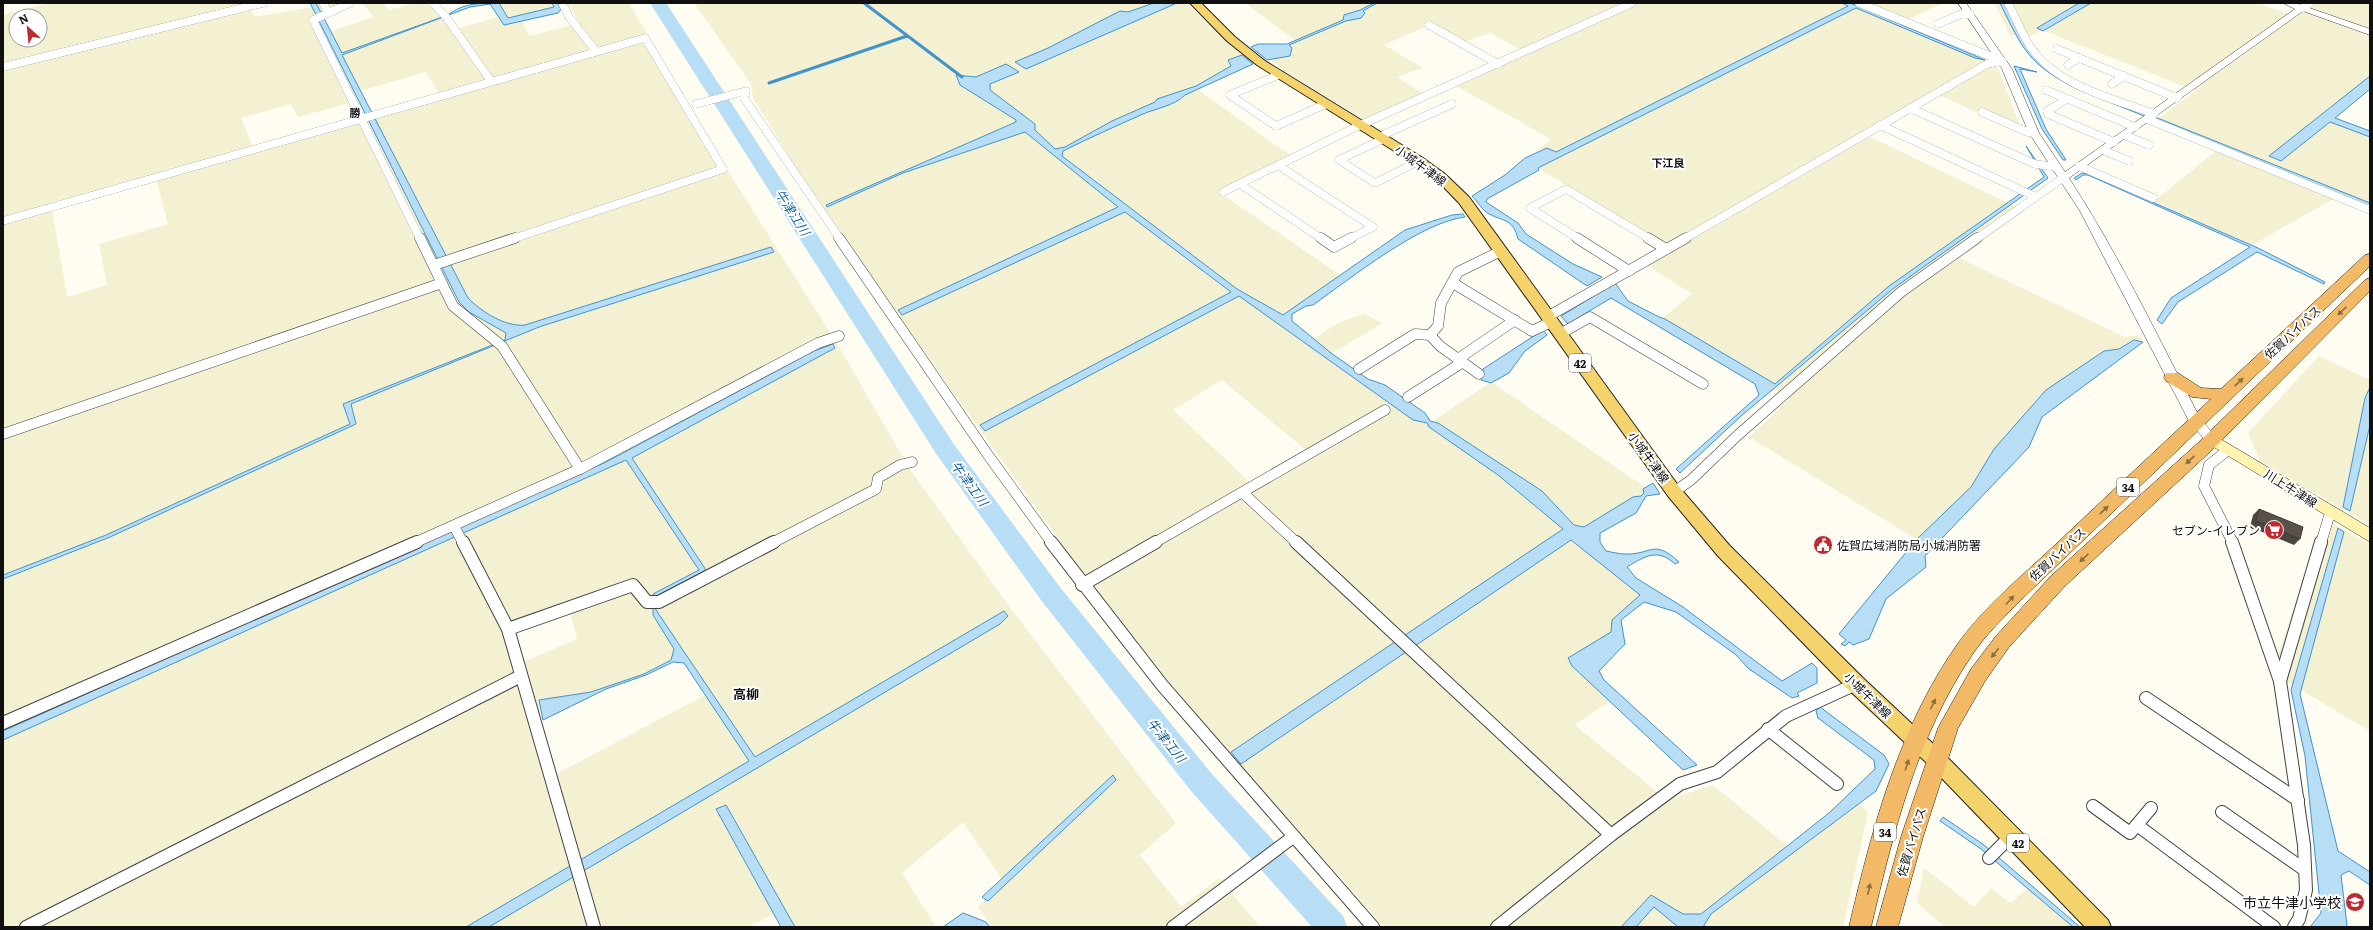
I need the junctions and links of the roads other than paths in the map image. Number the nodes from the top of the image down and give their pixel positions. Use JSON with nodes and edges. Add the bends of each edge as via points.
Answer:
{"nodes":[{"id":1,"x":263,"y":3,"type":"edge"},
{"id":2,"x":322,"y":3,"type":"edge"},
{"id":3,"x":350,"y":3,"type":"edge"},
{"id":4,"x":433,"y":3,"type":"edge"},
{"id":5,"x":562,"y":3,"type":"edge"},
{"id":6,"x":1195,"y":3,"type":"edge"},
{"id":7,"x":1632,"y":3,"type":"edge"},
{"id":8,"x":1859,"y":3,"type":"edge"},
{"id":9,"x":1962,"y":3,"type":"edge"},
{"id":10,"x":2008,"y":3,"type":"edge"},
{"id":11,"x":2287,"y":3,"type":"edge"},
{"id":12,"x":2306,"y":6,"type":"edge"},
{"id":13,"x":326,"y":13,"type":"junction"},
{"id":14,"x":1970,"y":14,"type":"junction"},
{"id":15,"x":1938,"y":24,"type":"dead end"},
{"id":16,"x":1429,"y":25,"type":"dead end"},
{"id":17,"x":2370,"y":32,"type":"edge"},
{"id":18,"x":2057,"y":49,"type":"dead end"},
{"id":19,"x":596,"y":51,"type":"junction"},
{"id":20,"x":2079,"y":58,"type":"junction"},
{"id":21,"x":2002,"y":61,"type":"junction"},
{"id":22,"x":1498,"y":64,"type":"junction"},
{"id":23,"x":2068,"y":65,"type":"dead end"},
{"id":24,"x":3,"y":67,"type":"edge"},
{"id":25,"x":1278,"y":75,"type":"junction"},
{"id":26,"x":2124,"y":76,"type":"junction"},
{"id":27,"x":491,"y":81,"type":"junction"},
{"id":28,"x":2112,"y":84,"type":"dead end"},
{"id":29,"x":2046,"y":90,"type":"dead end"},
{"id":30,"x":2177,"y":98,"type":"junction"},
{"id":31,"x":681,"y":99,"type":"junction"},
{"id":32,"x":2067,"y":99,"type":"junction"},
{"id":33,"x":696,"y":104,"type":"junction"},
{"id":34,"x":1326,"y":104,"type":"junction"},
{"id":35,"x":1452,"y":104,"type":"dead end"},
{"id":36,"x":1910,"y":108,"type":"junction"},
{"id":37,"x":1982,"y":112,"type":"dead end"},
{"id":38,"x":2151,"y":117,"type":"junction"},
{"id":39,"x":692,"y":118,"type":"junction"},
{"id":40,"x":360,"y":119,"type":"junction"},
{"id":41,"x":1880,"y":125,"type":"junction"},
{"id":42,"x":1362,"y":126,"type":"junction"},
{"id":43,"x":2135,"y":127,"type":"junction"},
{"id":44,"x":2034,"y":133,"type":"junction"},
{"id":45,"x":2124,"y":135,"type":"junction"},
{"id":46,"x":1383,"y":139,"type":"junction"},
{"id":47,"x":2114,"y":142,"type":"junction"},
{"id":48,"x":2149,"y":145,"type":"dead end"},
{"id":49,"x":2103,"y":150,"type":"junction"},
{"id":50,"x":1419,"y":161,"type":"junction"},
{"id":51,"x":2129,"y":161,"type":"dead end"},
{"id":52,"x":1279,"y":166,"type":"junction"},
{"id":53,"x":2079,"y":166,"type":"junction"},
{"id":54,"x":2057,"y":167,"type":"junction"},
{"id":55,"x":2064,"y":177,"type":"junction"},
{"id":56,"x":1240,"y":184,"type":"junction"},
{"id":57,"x":1223,"y":192,"type":"dead end"},
{"id":58,"x":2036,"y":196,"type":"junction"},
{"id":59,"x":2153,"y":198,"type":"dead end"},
{"id":60,"x":2370,"y":210,"type":"edge"},
{"id":61,"x":3,"y":221,"type":"edge"},
{"id":62,"x":1666,"y":249,"type":"junction"},
{"id":63,"x":1501,"y":251,"type":"junction"},
{"id":64,"x":2370,"y":258,"type":"edge"},
{"id":65,"x":434,"y":265,"type":"junction"},
{"id":66,"x":1629,"y":271,"type":"junction"},
{"id":67,"x":442,"y":283,"type":"junction"},
{"id":68,"x":1453,"y":283,"type":"junction"},
{"id":69,"x":2370,"y":283,"type":"edge"},
{"id":70,"x":1549,"y":319,"type":"junction"},
{"id":71,"x":1515,"y":320,"type":"junction"},
{"id":72,"x":1560,"y":334,"type":"junction"},
{"id":73,"x":1430,"y":335,"type":"junction"},
{"id":74,"x":839,"y":336,"type":"dead end"},
{"id":75,"x":1460,"y":361,"type":"junction"},
{"id":76,"x":1360,"y":369,"type":"dead end"},
{"id":77,"x":1479,"y":374,"type":"dead end"},
{"id":78,"x":2172,"y":377,"type":"junction"},
{"id":79,"x":1703,"y":384,"type":"dead end"},
{"id":80,"x":2225,"y":395,"type":"junction"},
{"id":81,"x":1408,"y":397,"type":"dead end"},
{"id":82,"x":1385,"y":410,"type":"dead end"},
{"id":83,"x":2196,"y":423,"type":"junction"},
{"id":84,"x":3,"y":434,"type":"edge"},
{"id":85,"x":2212,"y":439,"type":"junction"},
{"id":86,"x":2228,"y":450,"type":"junction"},
{"id":87,"x":912,"y":462,"type":"dead end"},
{"id":88,"x":580,"y":469,"type":"junction"},
{"id":89,"x":1674,"y":492,"type":"junction"},
{"id":90,"x":1243,"y":493,"type":"junction"},
{"id":91,"x":2330,"y":513,"type":"junction"},
{"id":92,"x":454,"y":526,"type":"junction"},
{"id":93,"x":2370,"y":536,"type":"edge"},
{"id":94,"x":1082,"y":585,"type":"junction"},
{"id":95,"x":508,"y":629,"type":"junction"},
{"id":96,"x":521,"y":676,"type":"junction"},
{"id":97,"x":2280,"y":681,"type":"junction"},
{"id":98,"x":1856,"y":684,"type":"junction"},
{"id":99,"x":2146,"y":698,"type":"dead end"},
{"id":100,"x":3,"y":723,"type":"edge"},
{"id":101,"x":1768,"y":729,"type":"junction"},
{"id":102,"x":1915,"y":738,"type":"junction"},
{"id":103,"x":1937,"y":760,"type":"junction"},
{"id":104,"x":1837,"y":784,"type":"dead end"},
{"id":105,"x":2298,"y":800,"type":"junction"},
{"id":106,"x":2093,"y":806,"type":"dead end"},
{"id":107,"x":2151,"y":808,"type":"dead end"},
{"id":108,"x":2222,"y":812,"type":"dead end"},
{"id":109,"x":2137,"y":825,"type":"junction"},
{"id":110,"x":1611,"y":835,"type":"junction"},
{"id":111,"x":2012,"y":836,"type":"junction"},
{"id":112,"x":1293,"y":838,"type":"junction"},
{"id":113,"x":1993,"y":854,"type":"dead end"},
{"id":114,"x":2305,"y":870,"type":"junction"},
{"id":115,"x":2088,"y":925,"type":"edge"},
{"id":116,"x":26,"y":927,"type":"edge"},
{"id":117,"x":594,"y":927,"type":"edge"},
{"id":118,"x":1173,"y":927,"type":"edge"},
{"id":119,"x":1373,"y":927,"type":"edge"},
{"id":120,"x":1497,"y":927,"type":"edge"},
{"id":121,"x":1860,"y":927,"type":"edge"},
{"id":122,"x":1887,"y":927,"type":"edge"},
{"id":123,"x":2274,"y":927,"type":"edge"},
{"id":124,"x":2294,"y":927,"type":"edge"}],
"edges":[{"from":1,"to":24,"type":"street"},
{"from":2,"to":13,"type":"street"},
{"from":3,"to":13,"type":"street"},
{"from":4,"to":27,"type":"street","via":[[446,16]]},
{"from":5,"to":19,"type":"street","via":[[569,17]]},
{"from":6,"to":25,"type":"main road","name":"小城牛津線","number":"42","via":[[1242,48]]},
{"from":7,"to":22,"type":"street"},
{"from":8,"to":21,"type":"street"},
{"from":9,"to":14,"type":"street"},
{"from":10,"to":38,"type":"street","via":[[2032,49],[2060,76]]},
{"from":11,"to":12,"type":"street"},
{"from":12,"to":17,"type":"street"},
{"from":12,"to":30,"type":"street"},
{"from":13,"to":40,"type":"street","via":[[313,20]]},
{"from":14,"to":15,"type":"street","via":[[1961,14]]},
{"from":14,"to":21,"type":"street"},
{"from":16,"to":22,"type":"street"},
{"from":18,"to":20,"type":"street"},
{"from":19,"to":27,"type":"street"},
{"from":19,"to":31,"type":"street","via":[[645,38]]},
{"from":20,"to":23,"type":"street"},
{"from":20,"to":26,"type":"street"},
{"from":21,"to":36,"type":"street","via":[[1987,64]]},
{"from":21,"to":44,"type":"street"},
{"from":22,"to":42,"type":"street"},
{"from":25,"to":34,"type":"main road","name":"小城牛津線","number":"42"},
{"from":25,"to":34,"type":"street","via":[[1230,95],[1276,126]]},
{"from":26,"to":28,"type":"street"},
{"from":26,"to":30,"type":"street"},
{"from":27,"to":40,"type":"street"},
{"from":29,"to":32,"type":"street"},
{"from":30,"to":38,"type":"street"},
{"from":31,"to":33,"type":"street"},
{"from":31,"to":39,"type":"street"},
{"from":32,"to":43,"type":"street"},
{"from":32,"to":47,"type":"street","via":[[2047,111],[2048,114]]},
{"from":33,"to":39,"type":"street","via":[[698,109]]},
{"from":33,"to":94,"type":"street","via":[[746,91],[744,98],[817,207],[956,406],[974,437]]},
{"from":34,"to":42,"type":"main road","name":"小城牛津線","number":"42"},
{"from":35,"to":46,"type":"street","via":[[1385,134]]},
{"from":36,"to":41,"type":"street"},
{"from":36,"to":54,"type":"street","via":[[2035,164]]},
{"from":37,"to":44,"type":"street"},
{"from":38,"to":43,"type":"street"},
{"from":38,"to":60,"type":"street"},
{"from":39,"to":65,"type":"street","via":[[723,169]]},
{"from":40,"to":61,"type":"street"},
{"from":40,"to":65,"type":"street"},
{"from":41,"to":58,"type":"street"},
{"from":41,"to":62,"type":"street"},
{"from":42,"to":46,"type":"main road","name":"小城牛津線","number":"42"},
{"from":42,"to":52,"type":"street"},
{"from":43,"to":45,"type":"street"},
{"from":44,"to":54,"type":"street"},
{"from":45,"to":47,"type":"street"},
{"from":45,"to":48,"type":"street"},
{"from":46,"to":50,"type":"main road","name":"小城牛津線","number":"42"},
{"from":46,"to":50,"type":"street","via":[[1339,160],[1375,183]]},
{"from":47,"to":49,"type":"street"},
{"from":49,"to":51,"type":"street"},
{"from":49,"to":53,"type":"street"},
{"from":50,"to":63,"type":"main road","name":"小城牛津線","number":"42","via":[[1441,177],[1464,200]]},
{"from":52,"to":56,"type":"street"},
{"from":52,"to":56,"type":"street","via":[[1373,227],[1334,247]]},
{"from":53,"to":55,"type":"street"},
{"from":53,"to":59,"type":"street"},
{"from":54,"to":55,"type":"street"},
{"from":55,"to":58,"type":"street"},
{"from":55,"to":78,"type":"street","via":[[2119,273]]},
{"from":56,"to":57,"type":"street"},
{"from":58,"to":89,"type":"street","via":[[1901,292],[1738,435],[1691,480]]},
{"from":62,"to":66,"type":"street"},
{"from":62,"to":66,"type":"street","via":[[1566,189],[1530,208]]},
{"from":63,"to":68,"type":"street","via":[[1458,272]]},
{"from":63,"to":70,"type":"main road","name":"小城牛津線","number":"42"},
{"from":80,"to":64,"type":"highway","name":"佐賀バイパス","number":"34","one_way":true},
{"from":65,"to":67,"type":"street"},
{"from":66,"to":70,"type":"street"},
{"from":67,"to":84,"type":"street"},
{"from":67,"to":88,"type":"street","via":[[453,306],[500,343]]},
{"from":68,"to":71,"type":"street"},
{"from":68,"to":73,"type":"street","via":[[1441,304],[1438,326]]},
{"from":69,"to":85,"type":"highway","name":"佐賀バイパス","number":"34","one_way":true},
{"from":70,"to":71,"type":"street","via":[[1532,331]]},
{"from":70,"to":72,"type":"main road","name":"小城牛津線","number":"42"},
{"from":71,"to":75,"type":"street"},
{"from":72,"to":79,"type":"street","via":[[1590,317]]},
{"from":72,"to":89,"type":"main road","name":"小城牛津線","number":"42"},
{"from":73,"to":75,"type":"street"},
{"from":73,"to":76,"type":"street","via":[[1415,334]]},
{"from":74,"to":88,"type":"street","via":[[818,344]]},
{"from":75,"to":77,"type":"street"},
{"from":75,"to":81,"type":"street"},
{"from":78,"to":80,"type":"highway","via":[[2198,393]]},
{"from":78,"to":83,"type":"street"},
{"from":80,"to":83,"type":"highway","name":"佐賀バイパス","number":"34"},
{"from":82,"to":90,"type":"street"},
{"from":83,"to":85,"type":"street"},
{"from":102,"to":83,"type":"highway","name":"佐賀バイパス","number":"34","one_way":true,"via":[[1939,691],[1965,649],[2016,593]]},
{"from":85,"to":86,"type":"main road","name":"川上牛津線"},
{"from":85,"to":103,"type":"highway","name":"佐賀バイパス","number":"34","one_way":true,"via":[[2054,586],[2017,625],[1986,665],[1956,711]]},
{"from":86,"to":91,"type":"main road","name":"川上牛津線"},
{"from":86,"to":97,"type":"street","via":[[2209,465],[2204,486],[2235,548]]},
{"from":87,"to":95,"type":"street","via":[[900,465],[878,478],[876,489],[655,603],[647,602],[633,585]]},
{"from":88,"to":92,"type":"street"},
{"from":89,"to":98,"type":"main road","name":"小城牛津線","number":"42","via":[[1724,551]]},
{"from":90,"to":94,"type":"street"},
{"from":90,"to":110,"type":"street"},
{"from":91,"to":93,"type":"main road","name":"川上牛津線"},
{"from":91,"to":97,"type":"street"},
{"from":92,"to":95,"type":"street"},
{"from":92,"to":100,"type":"street"},
{"from":94,"to":112,"type":"street","via":[[1157,680]]},
{"from":95,"to":96,"type":"street"},
{"from":96,"to":116,"type":"street"},
{"from":96,"to":117,"type":"street"},
{"from":97,"to":105,"type":"street"},
{"from":98,"to":101,"type":"street","via":[[1786,716]]},
{"from":98,"to":102,"type":"main road","name":"小城牛津線","number":"42"},
{"from":99,"to":105,"type":"street"},
{"from":101,"to":104,"type":"street"},
{"from":101,"to":110,"type":"street","via":[[1717,772],[1680,784]]},
{"from":102,"to":103,"type":"main road","name":"小城牛津線","number":"42"},
{"from":121,"to":102,"type":"highway","name":"佐賀バイパス","number":"34","one_way":true,"via":[[1875,863]]},
{"from":103,"to":111,"type":"main road","name":"小城牛津線","number":"42"},
{"from":103,"to":122,"type":"highway","name":"佐賀バイパス","number":"34","via":[[1903,862]]},
{"from":105,"to":114,"type":"street"},
{"from":106,"to":109,"type":"street","via":[[2130,833]]},
{"from":107,"to":109,"type":"street"},
{"from":108,"to":114,"type":"street"},
{"from":109,"to":123,"type":"street"},
{"from":110,"to":120,"type":"street"},
{"from":111,"to":113,"type":"street"},
{"from":111,"to":115,"type":"main road","name":"小城牛津線","number":"42"},
{"from":112,"to":118,"type":"street"},
{"from":112,"to":119,"type":"street"},
{"from":114,"to":124,"type":"street","via":[[2306,890],[2299,919]]}]}
